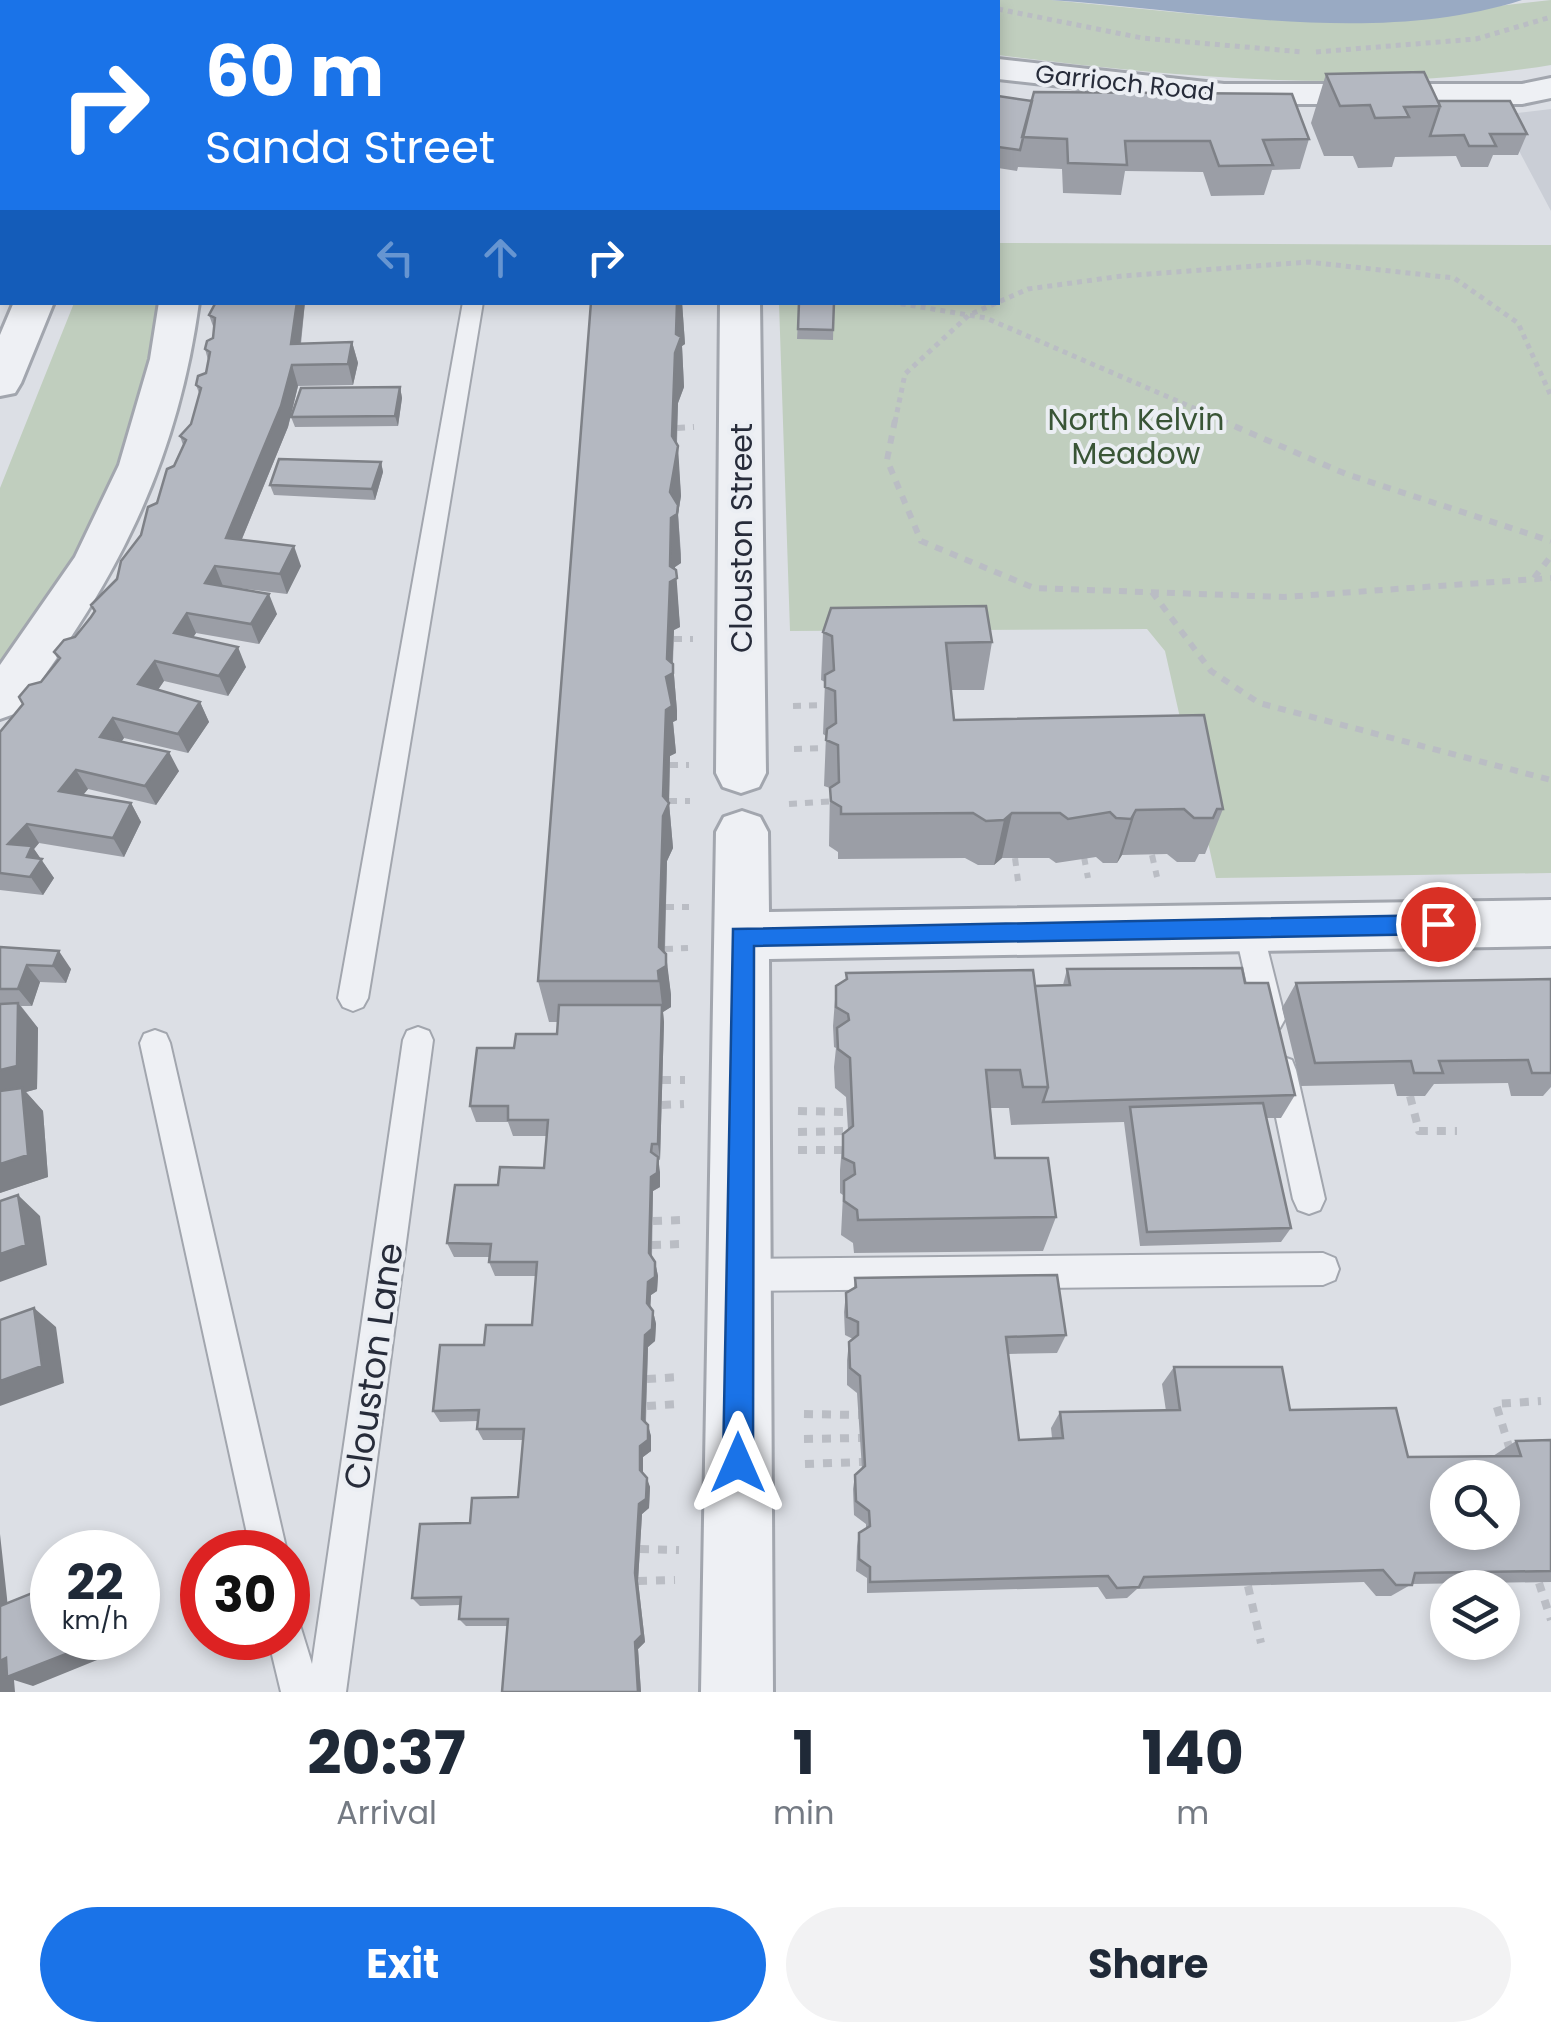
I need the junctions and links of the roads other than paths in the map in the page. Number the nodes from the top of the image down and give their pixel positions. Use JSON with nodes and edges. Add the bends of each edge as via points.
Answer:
{"nodes":[{"id":1,"x":1000,"y":69,"type":"edge"},
{"id":2,"x":1551,"y":88,"type":"edge"},
{"id":3,"x":33,"y":305,"type":"edge"},
{"id":4,"x":180,"y":305,"type":"edge"},
{"id":5,"x":472,"y":305,"type":"edge"},
{"id":6,"x":740,"y":305,"type":"edge"},
{"id":7,"x":0,"y":383,"type":"edge"},
{"id":8,"x":0,"y":700,"type":"edge"},
{"id":9,"x":1551,"y":923,"type":"edge"},
{"id":10,"x":1248,"y":928,"type":"junction"},
{"id":11,"x":710,"y":930,"type":"junction"},
{"id":12,"x":353,"y":998,"type":"dead end"},
{"id":13,"x":418,"y":1040,"type":"dead end"},
{"id":14,"x":156,"y":1043,"type":"dead end"},
{"id":15,"x":1308,"y":1200,"type":"dead end"},
{"id":16,"x":1323,"y":1269,"type":"dead end"},
{"id":17,"x":739,"y":1275,"type":"junction"},
{"id":18,"x":263,"y":1530,"type":"edge"},
{"id":19,"x":293,"y":1660,"type":"edge"},
{"id":20,"x":300,"y":1692,"type":"edge"},
{"id":21,"x":327,"y":1692,"type":"edge"},
{"id":22,"x":737,"y":1692,"type":"edge"}],
"edges":[{"from":1,"to":2,"type":"street","name":"Garrioch Road","via":[[1224,94],[1522,94]]},
{"from":3,"to":7,"type":"street"},
{"from":4,"to":8,"type":"street","via":[[172,371],[126,502],[87,578]]},
{"from":5,"to":12,"type":"lane"},
{"from":6,"to":11,"type":"street","name":"Clouston Street","via":[[758,803]]},
{"from":9,"to":10,"type":"street"},
{"from":10,"to":11,"type":"street"},
{"from":10,"to":15,"type":"lane"},
{"from":11,"to":17,"type":"street","name":"Clouston Street"},
{"from":13,"to":21,"type":"lane","name":"Clouston Lane"},
{"from":14,"to":18,"type":"lane"},
{"from":16,"to":17,"type":"lane"},
{"from":17,"to":22,"type":"street","name":"Clouston Street"},
{"from":19,"to":20,"type":"lane"}]}
